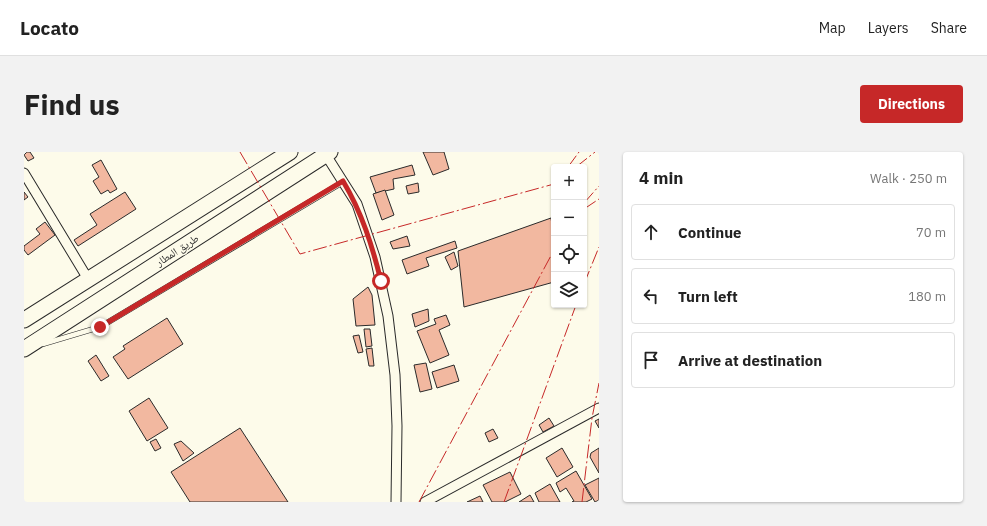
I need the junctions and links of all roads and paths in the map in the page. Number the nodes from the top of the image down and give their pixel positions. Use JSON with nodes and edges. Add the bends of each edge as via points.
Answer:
{"nodes":[{"id":1,"x":290,"y":152,"type":"edge"},
{"id":2,"x":328,"y":153,"type":"edge"},
{"id":3,"x":24,"y":173,"type":"edge"},
{"id":4,"x":343,"y":181,"type":"junction"},
{"id":5,"x":88,"y":279,"type":"junction"},
{"id":6,"x":24,"y":320,"type":"edge"},
{"id":7,"x":25,"y":348,"type":"edge"},
{"id":8,"x":599,"y":408,"type":"edge"},
{"id":9,"x":396,"y":502,"type":"edge"},
{"id":10,"x":425,"y":502,"type":"edge"}],
"edges":[{"from":1,"to":5,"type":"highway","name":"طريق المطار"},
{"from":2,"to":4,"type":"street"},
{"from":2,"to":7,"type":"highway","name":"طريق المطار"},
{"from":3,"to":5,"type":"street"},
{"from":4,"to":7,"type":"lane","via":[[100,327]]},
{"from":4,"to":9,"type":"street","via":[[357,204],[367,231],[388,316],[395,375]]},
{"from":5,"to":6,"type":"highway","name":"طريق المطار"},
{"from":8,"to":10,"type":"street"}]}
